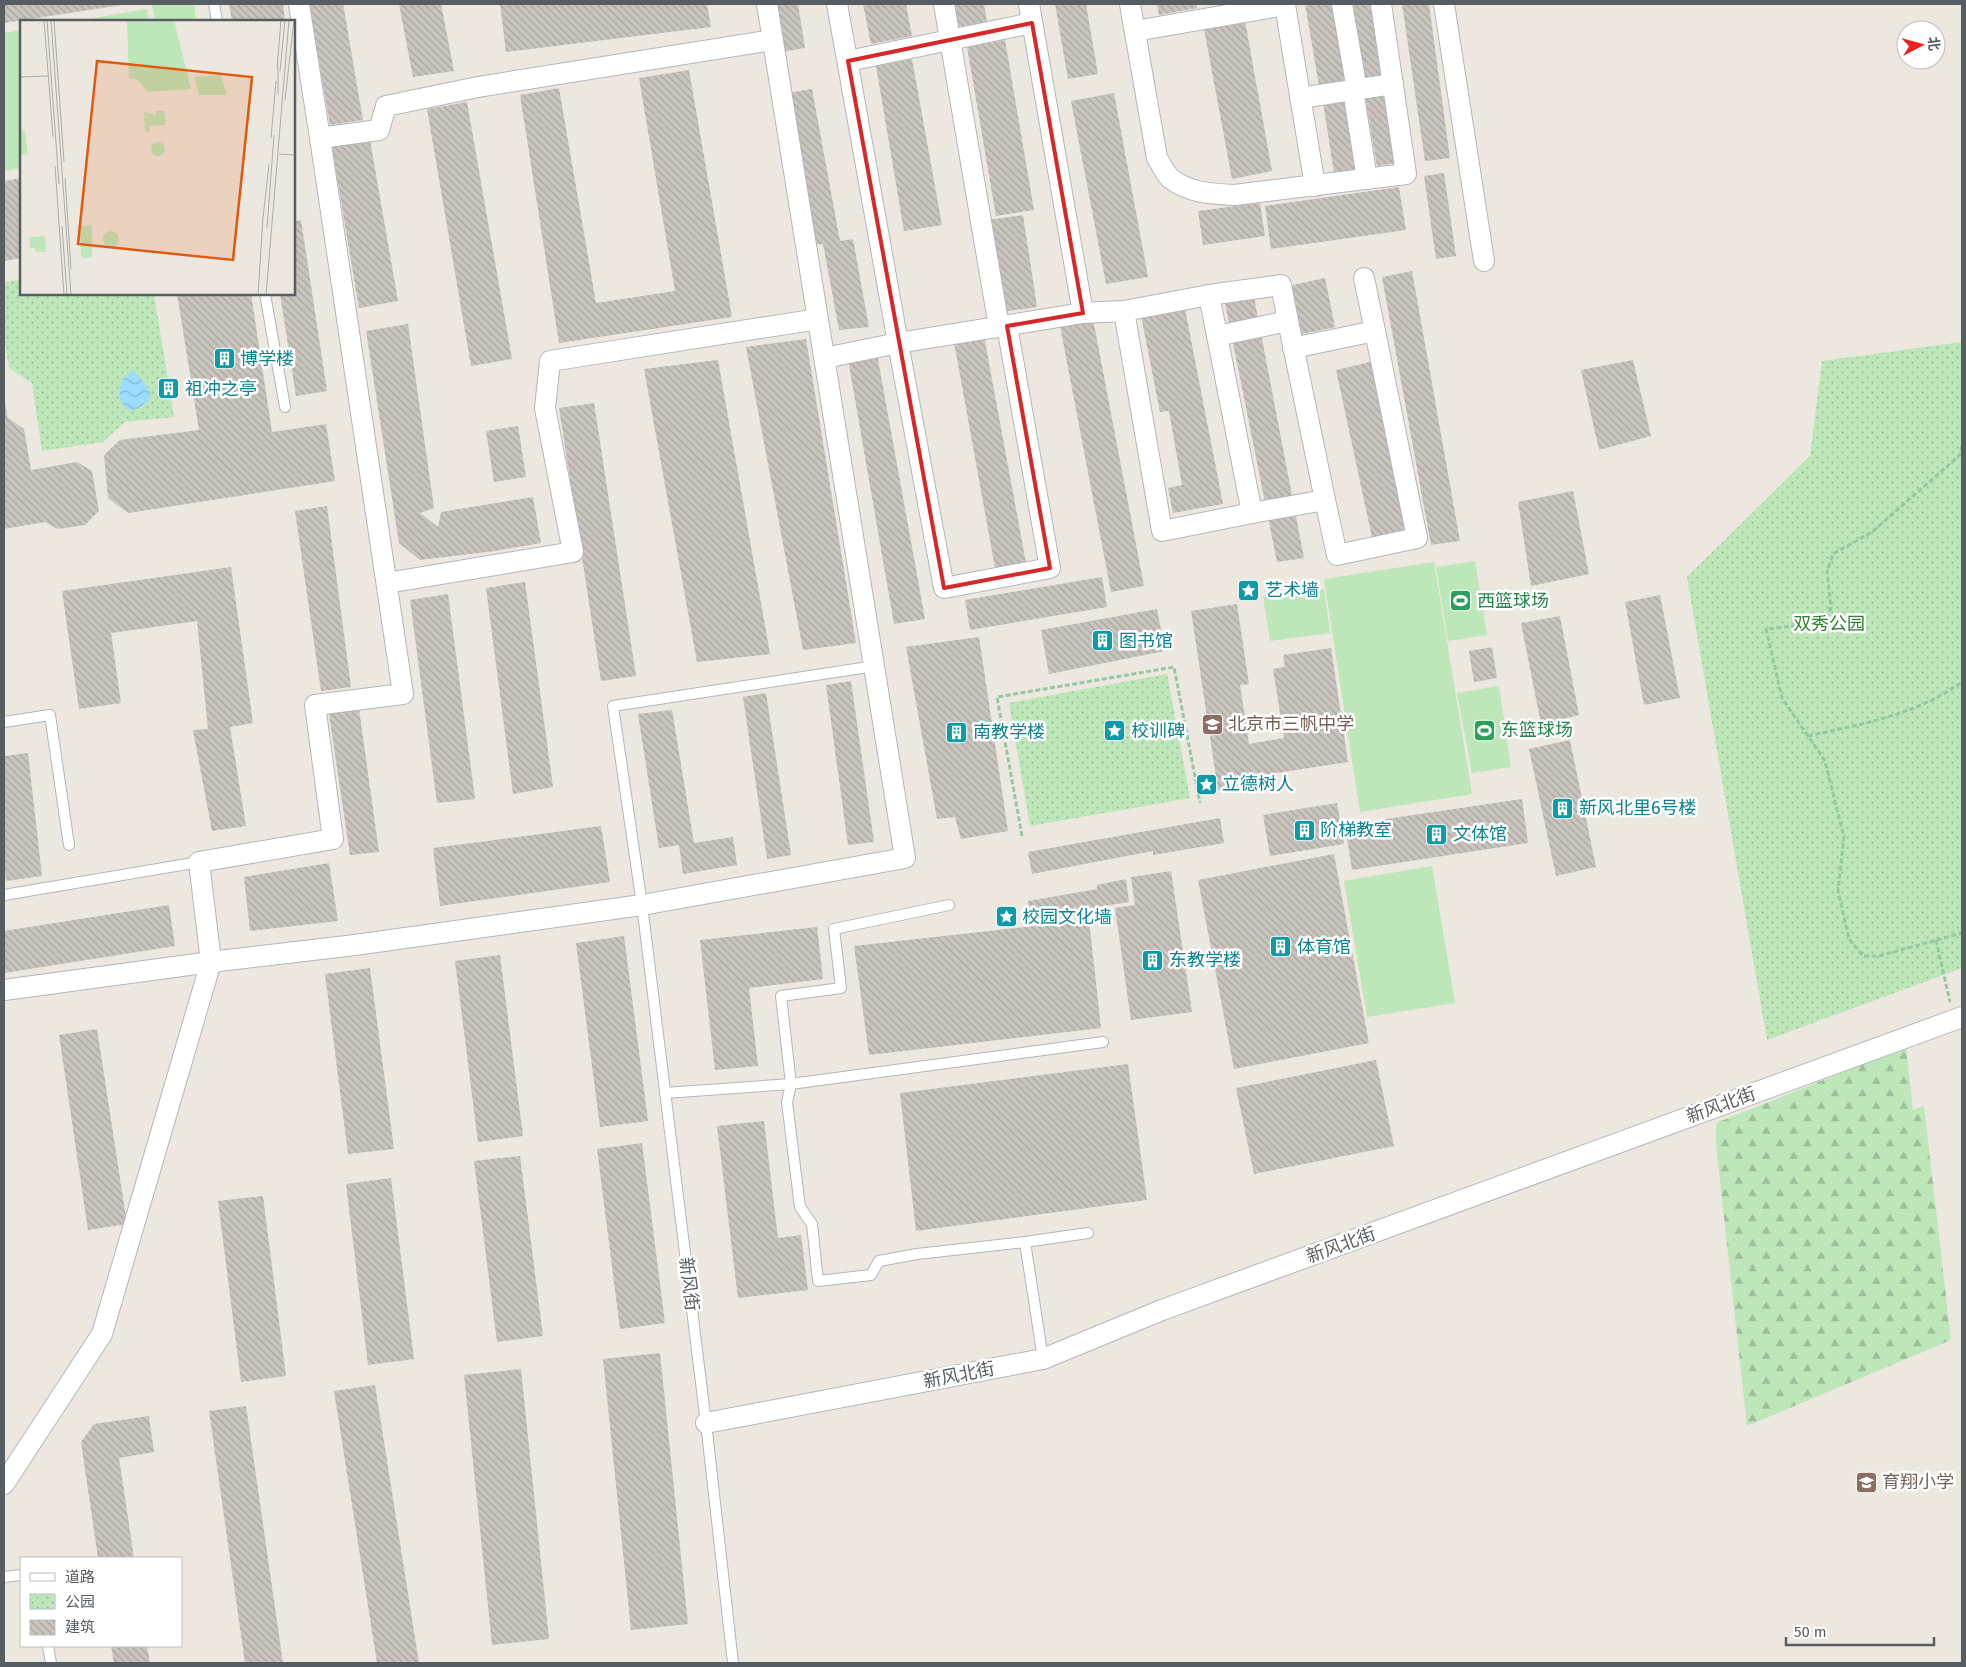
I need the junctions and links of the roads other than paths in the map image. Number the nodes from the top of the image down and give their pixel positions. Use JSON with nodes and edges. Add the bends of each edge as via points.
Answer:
{"nodes":[{"id":1,"x":214,"y":4,"type":"edge"},
{"id":2,"x":298,"y":4,"type":"edge"},
{"id":3,"x":766,"y":4,"type":"edge"},
{"id":4,"x":837,"y":4,"type":"edge"},
{"id":5,"x":944,"y":4,"type":"edge"},
{"id":6,"x":1130,"y":4,"type":"edge"},
{"id":7,"x":1285,"y":4,"type":"edge"},
{"id":8,"x":1342,"y":4,"type":"edge"},
{"id":9,"x":1381,"y":4,"type":"edge"},
{"id":10,"x":1444,"y":4,"type":"edge"},
{"id":11,"x":1223,"y":10,"type":"edge"},
{"id":12,"x":1030,"y":13,"type":"edge"},
{"id":13,"x":217,"y":20,"type":"edge"},
{"id":14,"x":1135,"y":31,"type":"junction"},
{"id":15,"x":772,"y":40,"type":"junction"},
{"id":16,"x":951,"y":40,"type":"junction"},
{"id":17,"x":848,"y":61,"type":"junction"},
{"id":18,"x":1393,"y":84,"type":"junction"},
{"id":19,"x":1355,"y":90,"type":"junction"},
{"id":20,"x":1300,"y":98,"type":"junction"},
{"id":21,"x":320,"y":138,"type":"junction"},
{"id":22,"x":1367,"y":179,"type":"junction"},
{"id":23,"x":1315,"y":186,"type":"junction"},
{"id":24,"x":1484,"y":261,"type":"dead end"},
{"id":25,"x":1364,"y":278,"type":"dead end"},
{"id":26,"x":265,"y":295,"type":"edge"},
{"id":27,"x":1209,"y":295,"type":"junction"},
{"id":28,"x":1124,"y":311,"type":"junction"},
{"id":29,"x":1083,"y":313,"type":"junction"},
{"id":30,"x":818,"y":319,"type":"junction"},
{"id":31,"x":1288,"y":321,"type":"junction"},
{"id":32,"x":1003,"y":327,"type":"junction"},
{"id":33,"x":1375,"y":330,"type":"junction"},
{"id":34,"x":1217,"y":336,"type":"junction"},
{"id":35,"x":898,"y":344,"type":"junction"},
{"id":36,"x":1294,"y":348,"type":"junction"},
{"id":37,"x":824,"y":358,"type":"junction"},
{"id":38,"x":285,"y":407,"type":"dead end"},
{"id":39,"x":1325,"y":500,"type":"junction"},
{"id":40,"x":1252,"y":513,"type":"junction"},
{"id":41,"x":387,"y":583,"type":"junction"},
{"id":42,"x":875,"y":666,"type":"junction"},
{"id":43,"x":4,"y":722,"type":"edge"},
{"id":44,"x":69,"y":845,"type":"dead end"},
{"id":45,"x":199,"y":862,"type":"junction"},
{"id":46,"x":4,"y":895,"type":"edge"},
{"id":47,"x":642,"y":905,"type":"junction"},
{"id":48,"x":949,"y":905,"type":"dead end"},
{"id":49,"x":211,"y":962,"type":"junction"},
{"id":50,"x":4,"y":990,"type":"edge"},
{"id":51,"x":1958,"y":1018,"type":"edge"},
{"id":52,"x":1103,"y":1042,"type":"dead end"},
{"id":53,"x":791,"y":1084,"type":"junction"},
{"id":54,"x":665,"y":1093,"type":"junction"},
{"id":55,"x":1088,"y":1233,"type":"dead end"},
{"id":56,"x":1025,"y":1242,"type":"junction"},
{"id":57,"x":1043,"y":1359,"type":"junction"},
{"id":58,"x":706,"y":1423,"type":"junction"},
{"id":59,"x":4,"y":1484,"type":"edge"},
{"id":60,"x":20,"y":1574,"type":"edge"},
{"id":61,"x":4,"y":1577,"type":"edge"},
{"id":62,"x":48,"y":1647,"type":"edge"},
{"id":63,"x":51,"y":1663,"type":"edge"},
{"id":64,"x":733,"y":1663,"type":"edge"}],
"edges":[{"from":1,"to":13,"type":"lane"},
{"from":2,"to":21,"type":"street"},
{"from":3,"to":15,"type":"street"},
{"from":4,"to":17,"type":"street"},
{"from":5,"to":16,"type":"street"},
{"from":6,"to":14,"type":"street"},
{"from":7,"to":11,"type":"street"},
{"from":7,"to":20,"type":"street"},
{"from":8,"to":19,"type":"street"},
{"from":9,"to":18,"type":"street"},
{"from":10,"to":24,"type":"street"},
{"from":11,"to":14,"type":"street"},
{"from":12,"to":16,"type":"street"},
{"from":12,"to":29,"type":"street"},
{"from":14,"to":23,"type":"street","via":[[1157,158],[1169,178],[1188,188],[1211,194],[1234,195]]},
{"from":15,"to":21,"type":"street","via":[[478,87],[386,106],[378,130]]},
{"from":15,"to":30,"type":"street"},
{"from":16,"to":17,"type":"street"},
{"from":16,"to":32,"type":"street"},
{"from":17,"to":35,"type":"street"},
{"from":18,"to":19,"type":"street"},
{"from":18,"to":22,"type":"street","via":[[1406,174]]},
{"from":19,"to":20,"type":"street"},
{"from":19,"to":22,"type":"street"},
{"from":20,"to":23,"type":"street"},
{"from":21,"to":41,"type":"street"},
{"from":22,"to":23,"type":"street"},
{"from":25,"to":33,"type":"street"},
{"from":26,"to":38,"type":"lane"},
{"from":27,"to":28,"type":"street"},
{"from":27,"to":31,"type":"street","via":[[1281,285]]},
{"from":27,"to":34,"type":"street"},
{"from":28,"to":29,"type":"street"},
{"from":28,"to":40,"type":"street","via":[[1162,531]]},
{"from":29,"to":32,"type":"street"},
{"from":30,"to":37,"type":"street"},
{"from":30,"to":41,"type":"street","via":[[550,361],[545,408],[573,552]]},
{"from":31,"to":34,"type":"street"},
{"from":31,"to":36,"type":"street"},
{"from":32,"to":35,"type":"street"},
{"from":32,"to":35,"type":"street","via":[[1050,568],[944,588]]},
{"from":33,"to":36,"type":"street"},
{"from":33,"to":39,"type":"street","via":[[1418,538],[1336,555]]},
{"from":34,"to":40,"type":"street"},
{"from":35,"to":37,"type":"street"},
{"from":36,"to":39,"type":"street"},
{"from":37,"to":42,"type":"street"},
{"from":39,"to":40,"type":"street"},
{"from":41,"to":45,"type":"street","via":[[403,694],[315,706],[333,839]]},
{"from":42,"to":47,"type":"street","via":[[905,858]]},
{"from":42,"to":47,"type":"lane","name":"新风街","via":[[612,706]]},
{"from":43,"to":44,"type":"lane","via":[[50,715]]},
{"from":45,"to":46,"type":"lane"},
{"from":45,"to":49,"type":"street"},
{"from":47,"to":49,"type":"street"},
{"from":47,"to":54,"type":"lane","name":"新风街"},
{"from":48,"to":53,"type":"lane","via":[[834,929],[841,988],[781,996]]},
{"from":49,"to":50,"type":"street"},
{"from":49,"to":59,"type":"street","via":[[102,1334]]},
{"from":51,"to":57,"type":"street","name":"新风北街","via":[[1171,1307]]},
{"from":52,"to":53,"type":"lane"},
{"from":53,"to":54,"type":"lane"},
{"from":53,"to":56,"type":"lane","via":[[788,1102],[800,1207],[812,1224],[818,1281],[871,1275],[879,1261]]},
{"from":54,"to":58,"type":"lane","name":"新风街"},
{"from":55,"to":56,"type":"lane"},
{"from":56,"to":57,"type":"lane"},
{"from":57,"to":58,"type":"street","name":"新风北街"},
{"from":58,"to":64,"type":"lane","name":"新风街"},
{"from":60,"to":61,"type":"lane"},
{"from":62,"to":63,"type":"lane"}]}
